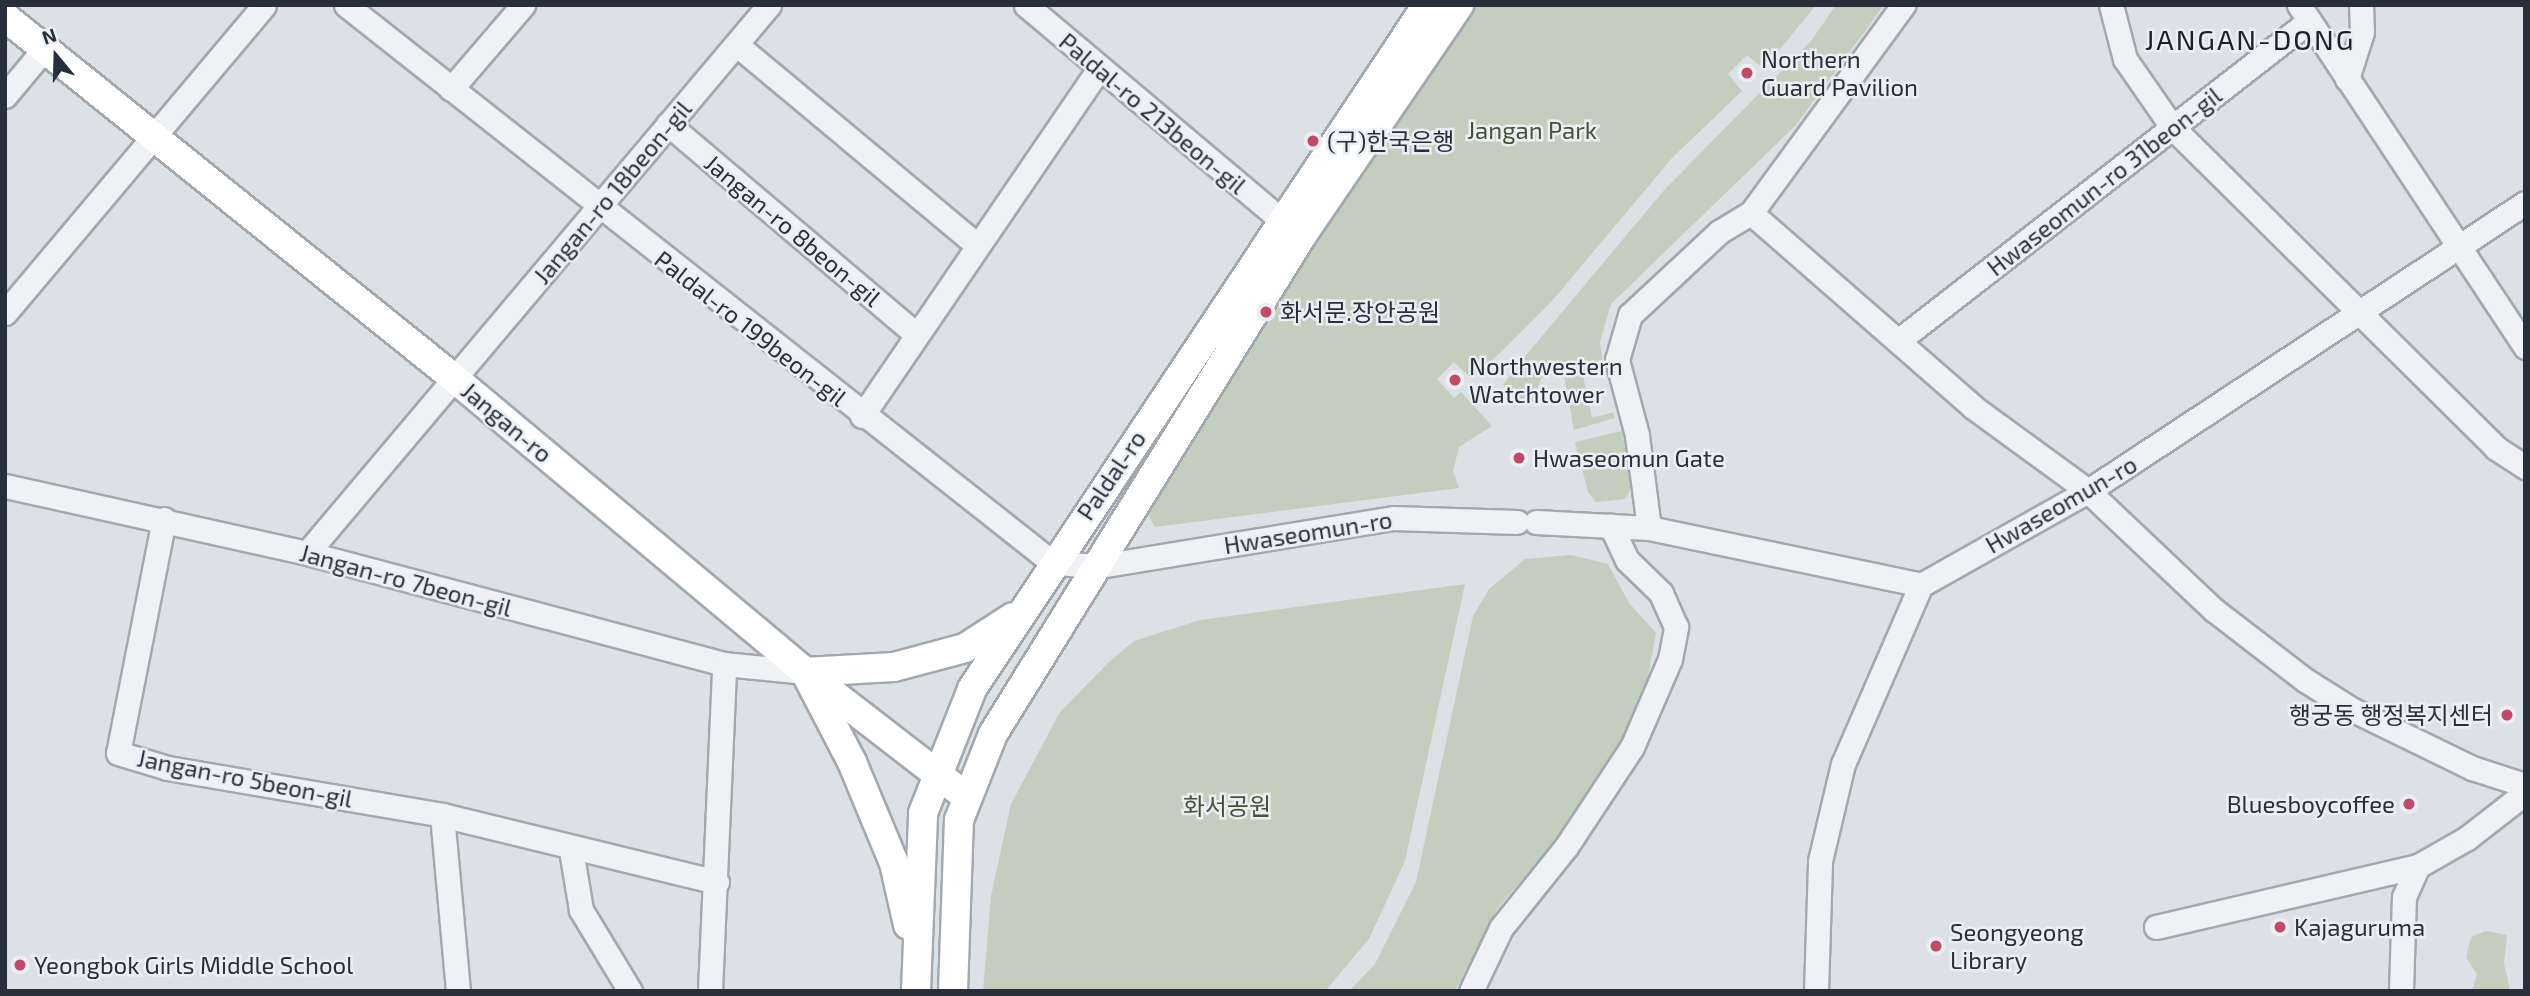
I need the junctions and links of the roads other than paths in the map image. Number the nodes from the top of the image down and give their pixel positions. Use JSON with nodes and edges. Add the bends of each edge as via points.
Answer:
{"nodes":[{"id":1,"x":264,"y":5,"type":"edge"},
{"id":2,"x":346,"y":5,"type":"edge"},
{"id":3,"x":523,"y":5,"type":"edge"},
{"id":4,"x":769,"y":5,"type":"edge"},
{"id":5,"x":1026,"y":5,"type":"edge"},
{"id":6,"x":1427,"y":5,"type":"edge"},
{"id":7,"x":1459,"y":5,"type":"edge"},
{"id":8,"x":1903,"y":5,"type":"edge"},
{"id":9,"x":2111,"y":5,"type":"edge"},
{"id":10,"x":2361,"y":5,"type":"edge"},
{"id":11,"x":2304,"y":13,"type":"edge"},
{"id":12,"x":5,"y":17,"type":"edge"},
{"id":13,"x":737,"y":45,"type":"junction"},
{"id":14,"x":44,"y":48,"type":"junction"},
{"id":15,"x":1099,"y":68,"type":"junction"},
{"id":16,"x":2347,"y":79,"type":"junction"},
{"id":17,"x":451,"y":89,"type":"junction"},
{"id":18,"x":5,"y":96,"type":"edge"},
{"id":19,"x":668,"y":124,"type":"junction"},
{"id":20,"x":2172,"y":127,"type":"junction"},
{"id":21,"x":153,"y":136,"type":"junction"},
{"id":22,"x":2525,"y":203,"type":"edge"},
{"id":23,"x":597,"y":207,"type":"junction"},
{"id":24,"x":1751,"y":213,"type":"junction"},
{"id":25,"x":1280,"y":220,"type":"junction"},
{"id":26,"x":977,"y":245,"type":"junction"},
{"id":27,"x":2459,"y":249,"type":"junction"},
{"id":28,"x":6,"y":310,"type":"edge"},
{"id":29,"x":2358,"y":312,"type":"junction"},
{"id":30,"x":917,"y":335,"type":"junction"},
{"id":31,"x":1898,"y":341,"type":"junction"},
{"id":32,"x":2525,"y":347,"type":"edge"},
{"id":33,"x":456,"y":379,"type":"junction"},
{"id":34,"x":863,"y":416,"type":"junction"},
{"id":35,"x":2525,"y":467,"type":"edge"},
{"id":36,"x":5,"y":486,"type":"edge"},
{"id":37,"x":2088,"y":491,"type":"junction"},
{"id":38,"x":164,"y":519,"type":"junction"},
{"id":39,"x":1611,"y":525,"type":"junction"},
{"id":40,"x":1649,"y":528,"type":"junction"},
{"id":41,"x":307,"y":553,"type":"junction"},
{"id":42,"x":1053,"y":563,"type":"junction"},
{"id":43,"x":1100,"y":566,"type":"junction"},
{"id":44,"x":1921,"y":584,"type":"junction"},
{"id":45,"x":1022,"y":611,"type":"junction"},
{"id":46,"x":724,"y":664,"type":"junction"},
{"id":47,"x":805,"y":672,"type":"junction"},
{"id":48,"x":937,"y":777,"type":"junction"},
{"id":49,"x":2525,"y":785,"type":"edge"},
{"id":50,"x":2525,"y":793,"type":"edge"},
{"id":51,"x":967,"y":797,"type":"junction"},
{"id":52,"x":442,"y":815,"type":"junction"},
{"id":53,"x":571,"y":850,"type":"junction"},
{"id":54,"x":2418,"y":866,"type":"junction"},
{"id":55,"x":716,"y":882,"type":"junction"},
{"id":56,"x":2156,"y":927,"type":"dead end"},
{"id":57,"x":917,"y":962,"type":"junction"},
{"id":58,"x":458,"y":991,"type":"edge"},
{"id":59,"x":629,"y":991,"type":"edge"},
{"id":60,"x":710,"y":991,"type":"edge"},
{"id":61,"x":916,"y":991,"type":"edge"},
{"id":62,"x":953,"y":991,"type":"edge"},
{"id":63,"x":1471,"y":991,"type":"edge"},
{"id":64,"x":1816,"y":991,"type":"edge"},
{"id":65,"x":2401,"y":991,"type":"edge"}],
"edges":[{"from":1,"to":21,"type":"street"},
{"from":2,"to":17,"type":"street","name":"Paldal-ro 199beon-gil"},
{"from":3,"to":17,"type":"street"},
{"from":4,"to":13,"type":"street","name":"Jangan-ro 18beon-gil"},
{"from":5,"to":15,"type":"street","name":"Paldal-ro 213beon-gil"},
{"from":6,"to":25,"type":"main road","name":"Paldal-ro"},
{"from":7,"to":43,"type":"main road","name":"Paldal-ro","via":[[1303,234]]},
{"from":8,"to":24,"type":"street"},
{"from":9,"to":20,"type":"street","via":[[2126,59]]},
{"from":10,"to":16,"type":"street","via":[[2362,32]]},
{"from":11,"to":16,"type":"street"},
{"from":11,"to":20,"type":"street","name":"Hwaseomun-ro 31beon-gil"},
{"from":12,"to":14,"type":"main road","name":"Jangan-ro"},
{"from":13,"to":19,"type":"street","name":"Jangan-ro 18beon-gil"},
{"from":13,"to":26,"type":"street"},
{"from":14,"to":18,"type":"street"},
{"from":14,"to":21,"type":"main road","name":"Jangan-ro"},
{"from":15,"to":25,"type":"street","name":"Paldal-ro 213beon-gil"},
{"from":15,"to":26,"type":"street"},
{"from":16,"to":27,"type":"street"},
{"from":17,"to":23,"type":"street","name":"Paldal-ro 199beon-gil"},
{"from":19,"to":23,"type":"street","name":"Jangan-ro 18beon-gil"},
{"from":19,"to":30,"type":"street","name":"Jangan-ro 8beon-gil"},
{"from":20,"to":29,"type":"street"},
{"from":20,"to":31,"type":"street","name":"Hwaseomun-ro 31beon-gil"},
{"from":21,"to":28,"type":"street"},
{"from":21,"to":33,"type":"main road","name":"Jangan-ro"},
{"from":22,"to":27,"type":"street","name":"Hwaseomun-ro"},
{"from":23,"to":33,"type":"street","name":"Jangan-ro 18beon-gil"},
{"from":23,"to":34,"type":"street","name":"Paldal-ro 199beon-gil"},
{"from":24,"to":31,"type":"street"},
{"from":24,"to":40,"type":"street","via":[[1719,232],[1629,315],[1617,344]]},
{"from":25,"to":42,"type":"main road","name":"Paldal-ro"},
{"from":26,"to":30,"type":"street"},
{"from":27,"to":29,"type":"street","name":"Hwaseomun-ro"},
{"from":27,"to":32,"type":"street"},
{"from":29,"to":35,"type":"street","via":[[2496,447]]},
{"from":29,"to":37,"type":"street","name":"Hwaseomun-ro"},
{"from":30,"to":34,"type":"street"},
{"from":31,"to":37,"type":"street","via":[[1973,407]]},
{"from":33,"to":41,"type":"street","name":"Jangan-ro 18beon-gil"},
{"from":33,"to":47,"type":"main road","name":"Jangan-ro"},
{"from":34,"to":42,"type":"street","name":"Paldal-ro 199beon-gil"},
{"from":36,"to":38,"type":"street","name":"Jangan-ro 7beon-gil"},
{"from":37,"to":44,"type":"street","name":"Hwaseomun-ro"},
{"from":37,"to":49,"type":"street","via":[[2214,610],[2305,680],[2351,709],[2472,768]]},
{"from":38,"to":41,"type":"street","name":"Jangan-ro 7beon-gil"},
{"from":38,"to":52,"type":"street","name":"Jangan-ro 5beon-gil","via":[[118,753],[168,768]]},
{"from":39,"to":40,"type":"street","name":"Hwaseomun-ro"},
{"from":39,"to":43,"type":"street","name":"Hwaseomun-ro","via":[[1393,518]]},
{"from":39,"to":63,"type":"street","via":[[1627,560],[1661,593],[1676,627],[1670,659],[1632,747],[1566,847],[1501,928]]},
{"from":40,"to":44,"type":"street","name":"Hwaseomun-ro"},
{"from":41,"to":46,"type":"street","name":"Jangan-ro 7beon-gil"},
{"from":42,"to":43,"type":"street","name":"Hwaseomun-ro"},
{"from":42,"to":45,"type":"main road","name":"Paldal-ro"},
{"from":43,"to":51,"type":"main road","name":"Paldal-ro","via":[[993,734]]},
{"from":44,"to":64,"type":"street","via":[[1843,764],[1820,861]]},
{"from":45,"to":47,"type":"main road","via":[[965,648],[894,667]]},
{"from":45,"to":48,"type":"main road","name":"Paldal-ro","via":[[972,689]]},
{"from":46,"to":47,"type":"street","name":"Jangan-ro 7beon-gil"},
{"from":46,"to":55,"type":"street"},
{"from":47,"to":48,"type":"main road","name":"Jangan-ro"},
{"from":47,"to":57,"type":"main road","via":[[852,762],[894,863]]},
{"from":48,"to":51,"type":"main road","name":"Jangan-ro"},
{"from":48,"to":57,"type":"main road","name":"Paldal-ro","via":[[923,813]]},
{"from":50,"to":54,"type":"street","via":[[2467,838]]},
{"from":51,"to":62,"type":"main road","name":"Paldal-ro","via":[[959,820]]},
{"from":52,"to":53,"type":"street","name":"Jangan-ro 5beon-gil"},
{"from":52,"to":58,"type":"street"},
{"from":53,"to":55,"type":"street","name":"Jangan-ro 5beon-gil"},
{"from":53,"to":59,"type":"street","via":[[581,910]]},
{"from":54,"to":56,"type":"street"},
{"from":54,"to":65,"type":"street","via":[[2404,897]]},
{"from":55,"to":60,"type":"street"},
{"from":57,"to":61,"type":"main road","name":"Paldal-ro"}]}
